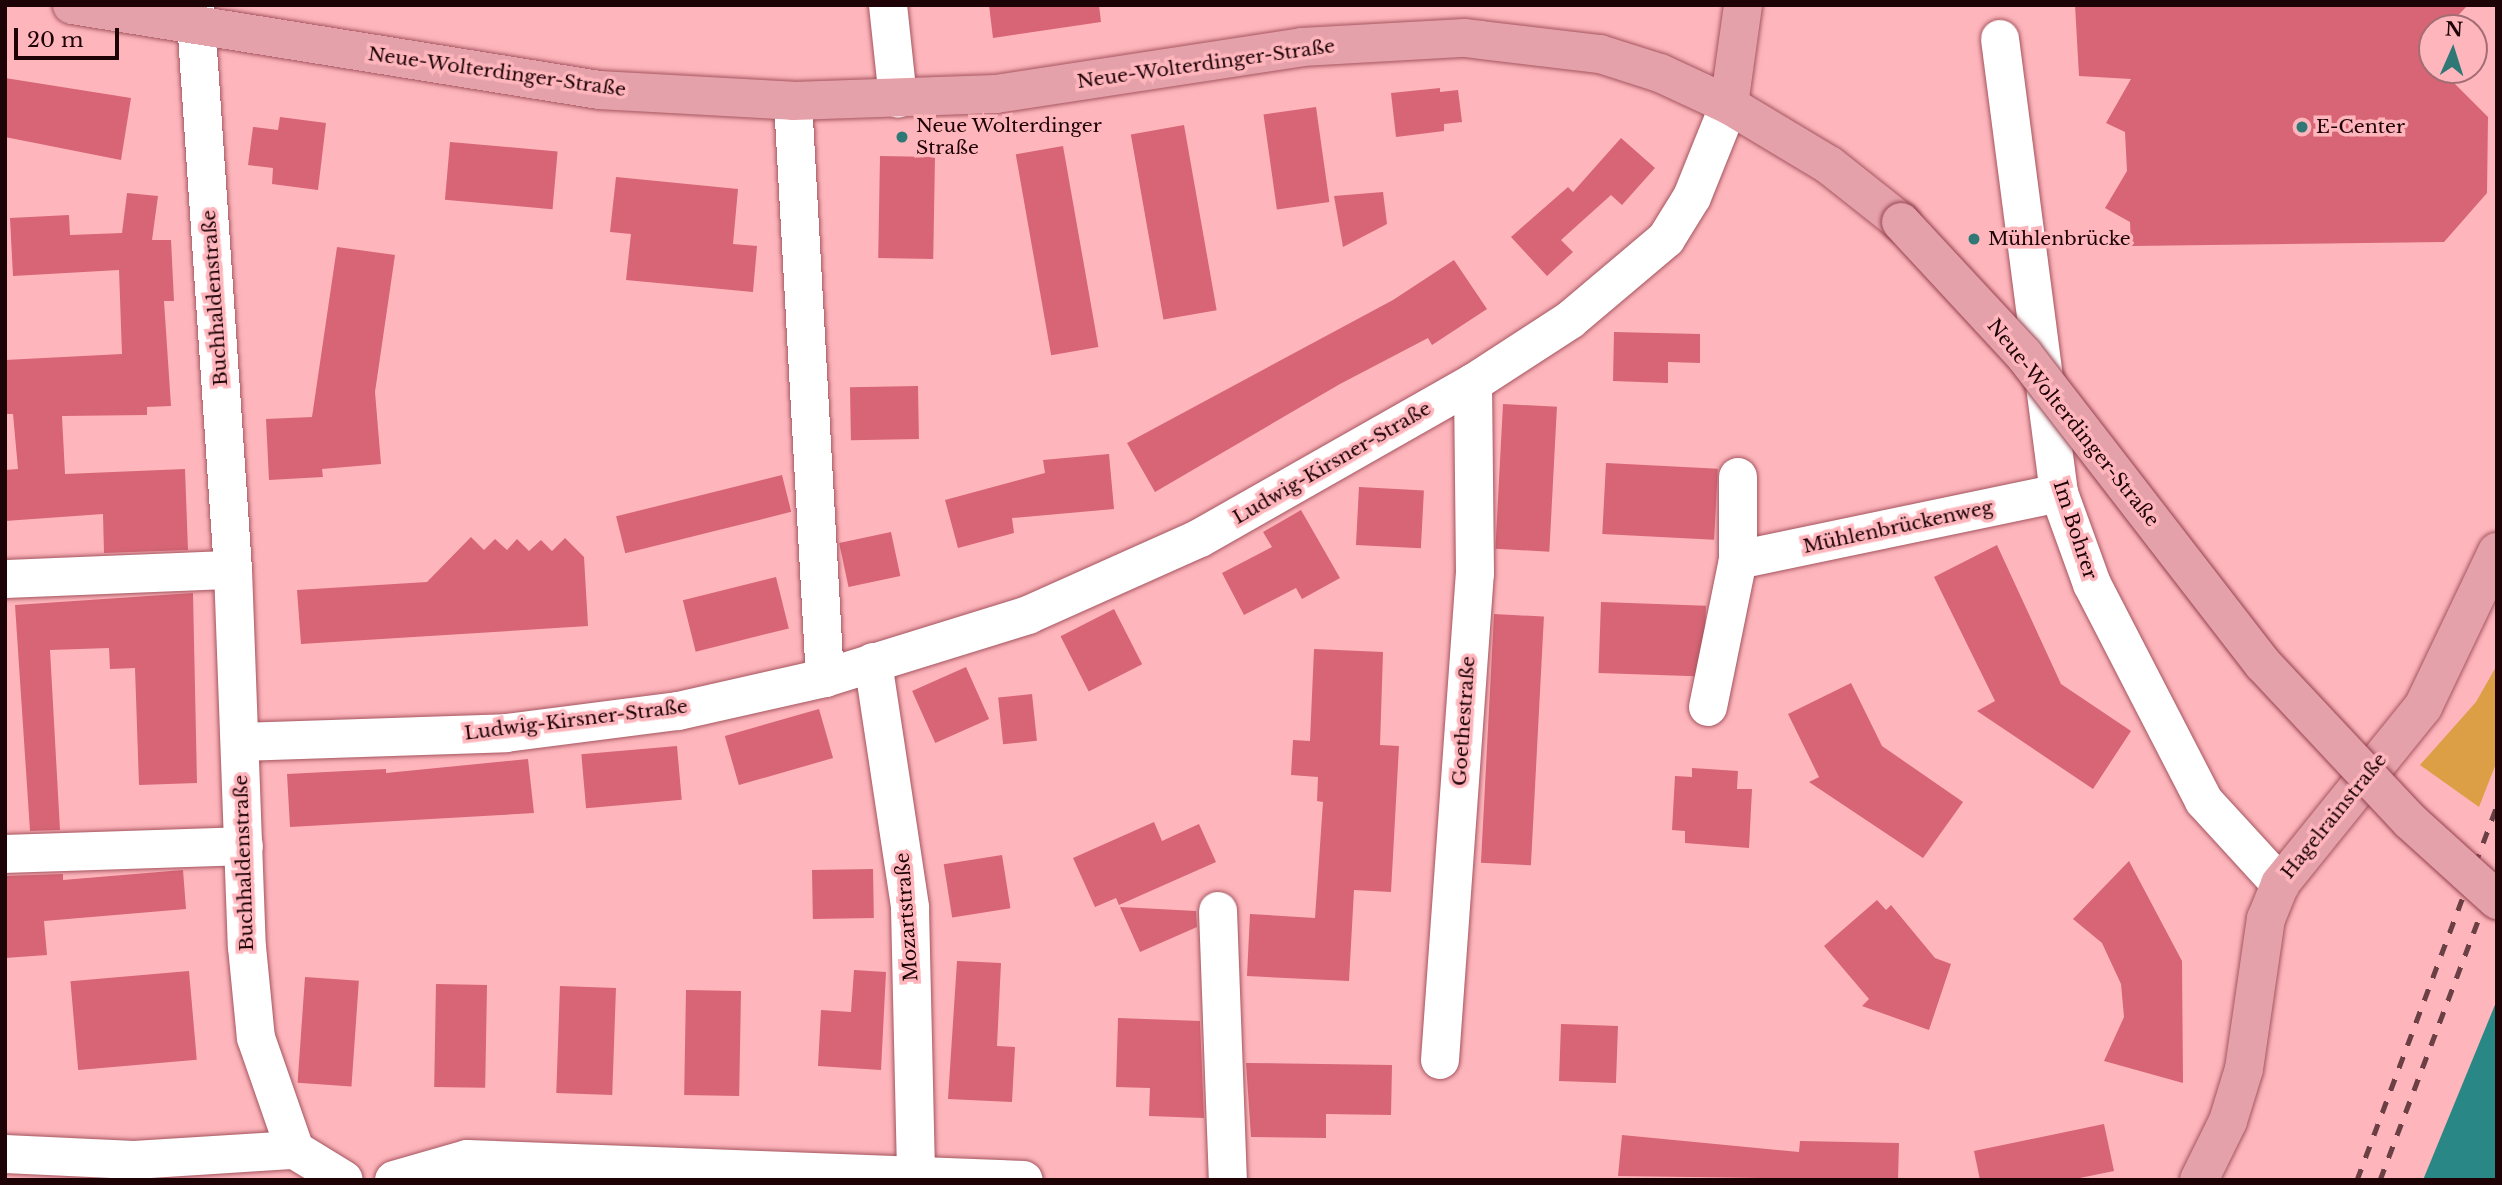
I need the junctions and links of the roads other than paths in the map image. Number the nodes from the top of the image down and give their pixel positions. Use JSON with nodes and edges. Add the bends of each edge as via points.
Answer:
{"nodes":[{"id":1,"x":72,"y":5,"type":"edge"},
{"id":2,"x":888,"y":5,"type":"edge"},
{"id":3,"x":1743,"y":5,"type":"edge"},
{"id":4,"x":196,"y":16,"type":"edge"},
{"id":5,"x":2000,"y":39,"type":"dead end"},
{"id":6,"x":898,"y":98,"type":"junction"},
{"id":7,"x":793,"y":101,"type":"junction"},
{"id":8,"x":1728,"y":105,"type":"junction"},
{"id":9,"x":1473,"y":383,"type":"junction"},
{"id":10,"x":1738,"y":477,"type":"dead end"},
{"id":11,"x":2059,"y":493,"type":"junction"},
{"id":12,"x":2497,"y":552,"type":"edge"},
{"id":13,"x":1738,"y":560,"type":"junction"},
{"id":14,"x":233,"y":570,"type":"junction"},
{"id":15,"x":5,"y":579,"type":"edge"},
{"id":16,"x":873,"y":662,"type":"junction"},
{"id":17,"x":825,"y":678,"type":"junction"},
{"id":18,"x":1708,"y":708,"type":"dead end"},
{"id":19,"x":240,"y":742,"type":"junction"},
{"id":20,"x":243,"y":846,"type":"junction"},
{"id":21,"x":5,"y":854,"type":"edge"},
{"id":22,"x":2280,"y":884,"type":"junction"},
{"id":23,"x":2497,"y":900,"type":"edge"},
{"id":24,"x":1218,"y":911,"type":"dead end"},
{"id":25,"x":1440,"y":1060,"type":"dead end"},
{"id":26,"x":295,"y":1150,"type":"junction"},
{"id":27,"x":5,"y":1154,"type":"edge"},
{"id":28,"x":938,"y":1176,"type":"edge"},
{"id":29,"x":344,"y":1180,"type":"edge"},
{"id":30,"x":394,"y":1180,"type":"edge"},
{"id":31,"x":1024,"y":1180,"type":"edge"},
{"id":32,"x":1228,"y":1180,"type":"edge"},
{"id":33,"x":2199,"y":1180,"type":"edge"}],
"edges":[{"from":1,"to":4,"type":"main road","name":"Neue-Wolterdinger-Straße"},
{"from":2,"to":6,"type":"street"},
{"from":3,"to":8,"type":"main road"},
{"from":4,"to":7,"type":"main road","name":"Neue-Wolterdinger-Straße","via":[[599,90]]},
{"from":4,"to":14,"type":"street","name":"Buchhaldenstraße"},
{"from":5,"to":11,"type":"street","name":"Im Bohrer"},
{"from":6,"to":7,"type":"main road","name":"Neue-Wolterdinger-Straße"},
{"from":6,"to":8,"type":"main road","name":"Neue-Wolterdinger-Straße","via":[[996,94],[1302,47],[1465,38],[1600,54],[1660,73]]},
{"from":7,"to":17,"type":"street"},
{"from":8,"to":9,"type":"street","name":"Ludwig-Kirsner-Straße","via":[[1692,197],[1666,239],[1580,313]]},
{"from":8,"to":23,"type":"main road","name":"Neue-Wolterdinger-Straße","bridge":true,"via":[[1829,165],[1901,222],[2024,355],[2263,664],[2410,821]]},
{"from":9,"to":16,"type":"street","name":"Ludwig-Kirsner-Straße","via":[[1200,538],[1028,615]]},
{"from":9,"to":25,"type":"street","name":"Goethestraße","via":[[1475,574]]},
{"from":10,"to":13,"type":"street"},
{"from":11,"to":13,"type":"street","name":"Mühlenbrückenweg"},
{"from":11,"to":22,"type":"street","name":"Im Bohrer","via":[[2092,584],[2204,801]]},
{"from":12,"to":22,"type":"main road","name":"Hagelrainstraße","via":[[2423,707]]},
{"from":13,"to":18,"type":"street"},
{"from":14,"to":15,"type":"street"},
{"from":14,"to":19,"type":"street","name":"Buchhaldenstraße"},
{"from":16,"to":17,"type":"street","name":"Ludwig-Kirsner-Straße"},
{"from":16,"to":28,"type":"street","name":"Mozartstraße","via":[[910,908]]},
{"from":17,"to":19,"type":"street","name":"Ludwig-Kirsner-Straße","via":[[678,711],[506,733]]},
{"from":19,"to":20,"type":"street","name":"Buchhaldenstraße"},
{"from":20,"to":21,"type":"street"},
{"from":20,"to":26,"type":"street","name":"Buchhaldenstraße","via":[[256,1038]]},
{"from":22,"to":33,"type":"main road","name":"Hagelrainstraße","via":[[2266,919],[2244,1069],[2228,1121]]},
{"from":24,"to":32,"type":"street"},
{"from":26,"to":27,"type":"street","via":[[134,1160]]},
{"from":26,"to":29,"type":"street"},
{"from":28,"to":30,"type":"street","via":[[467,1159]]},
{"from":28,"to":31,"type":"street"}]}
